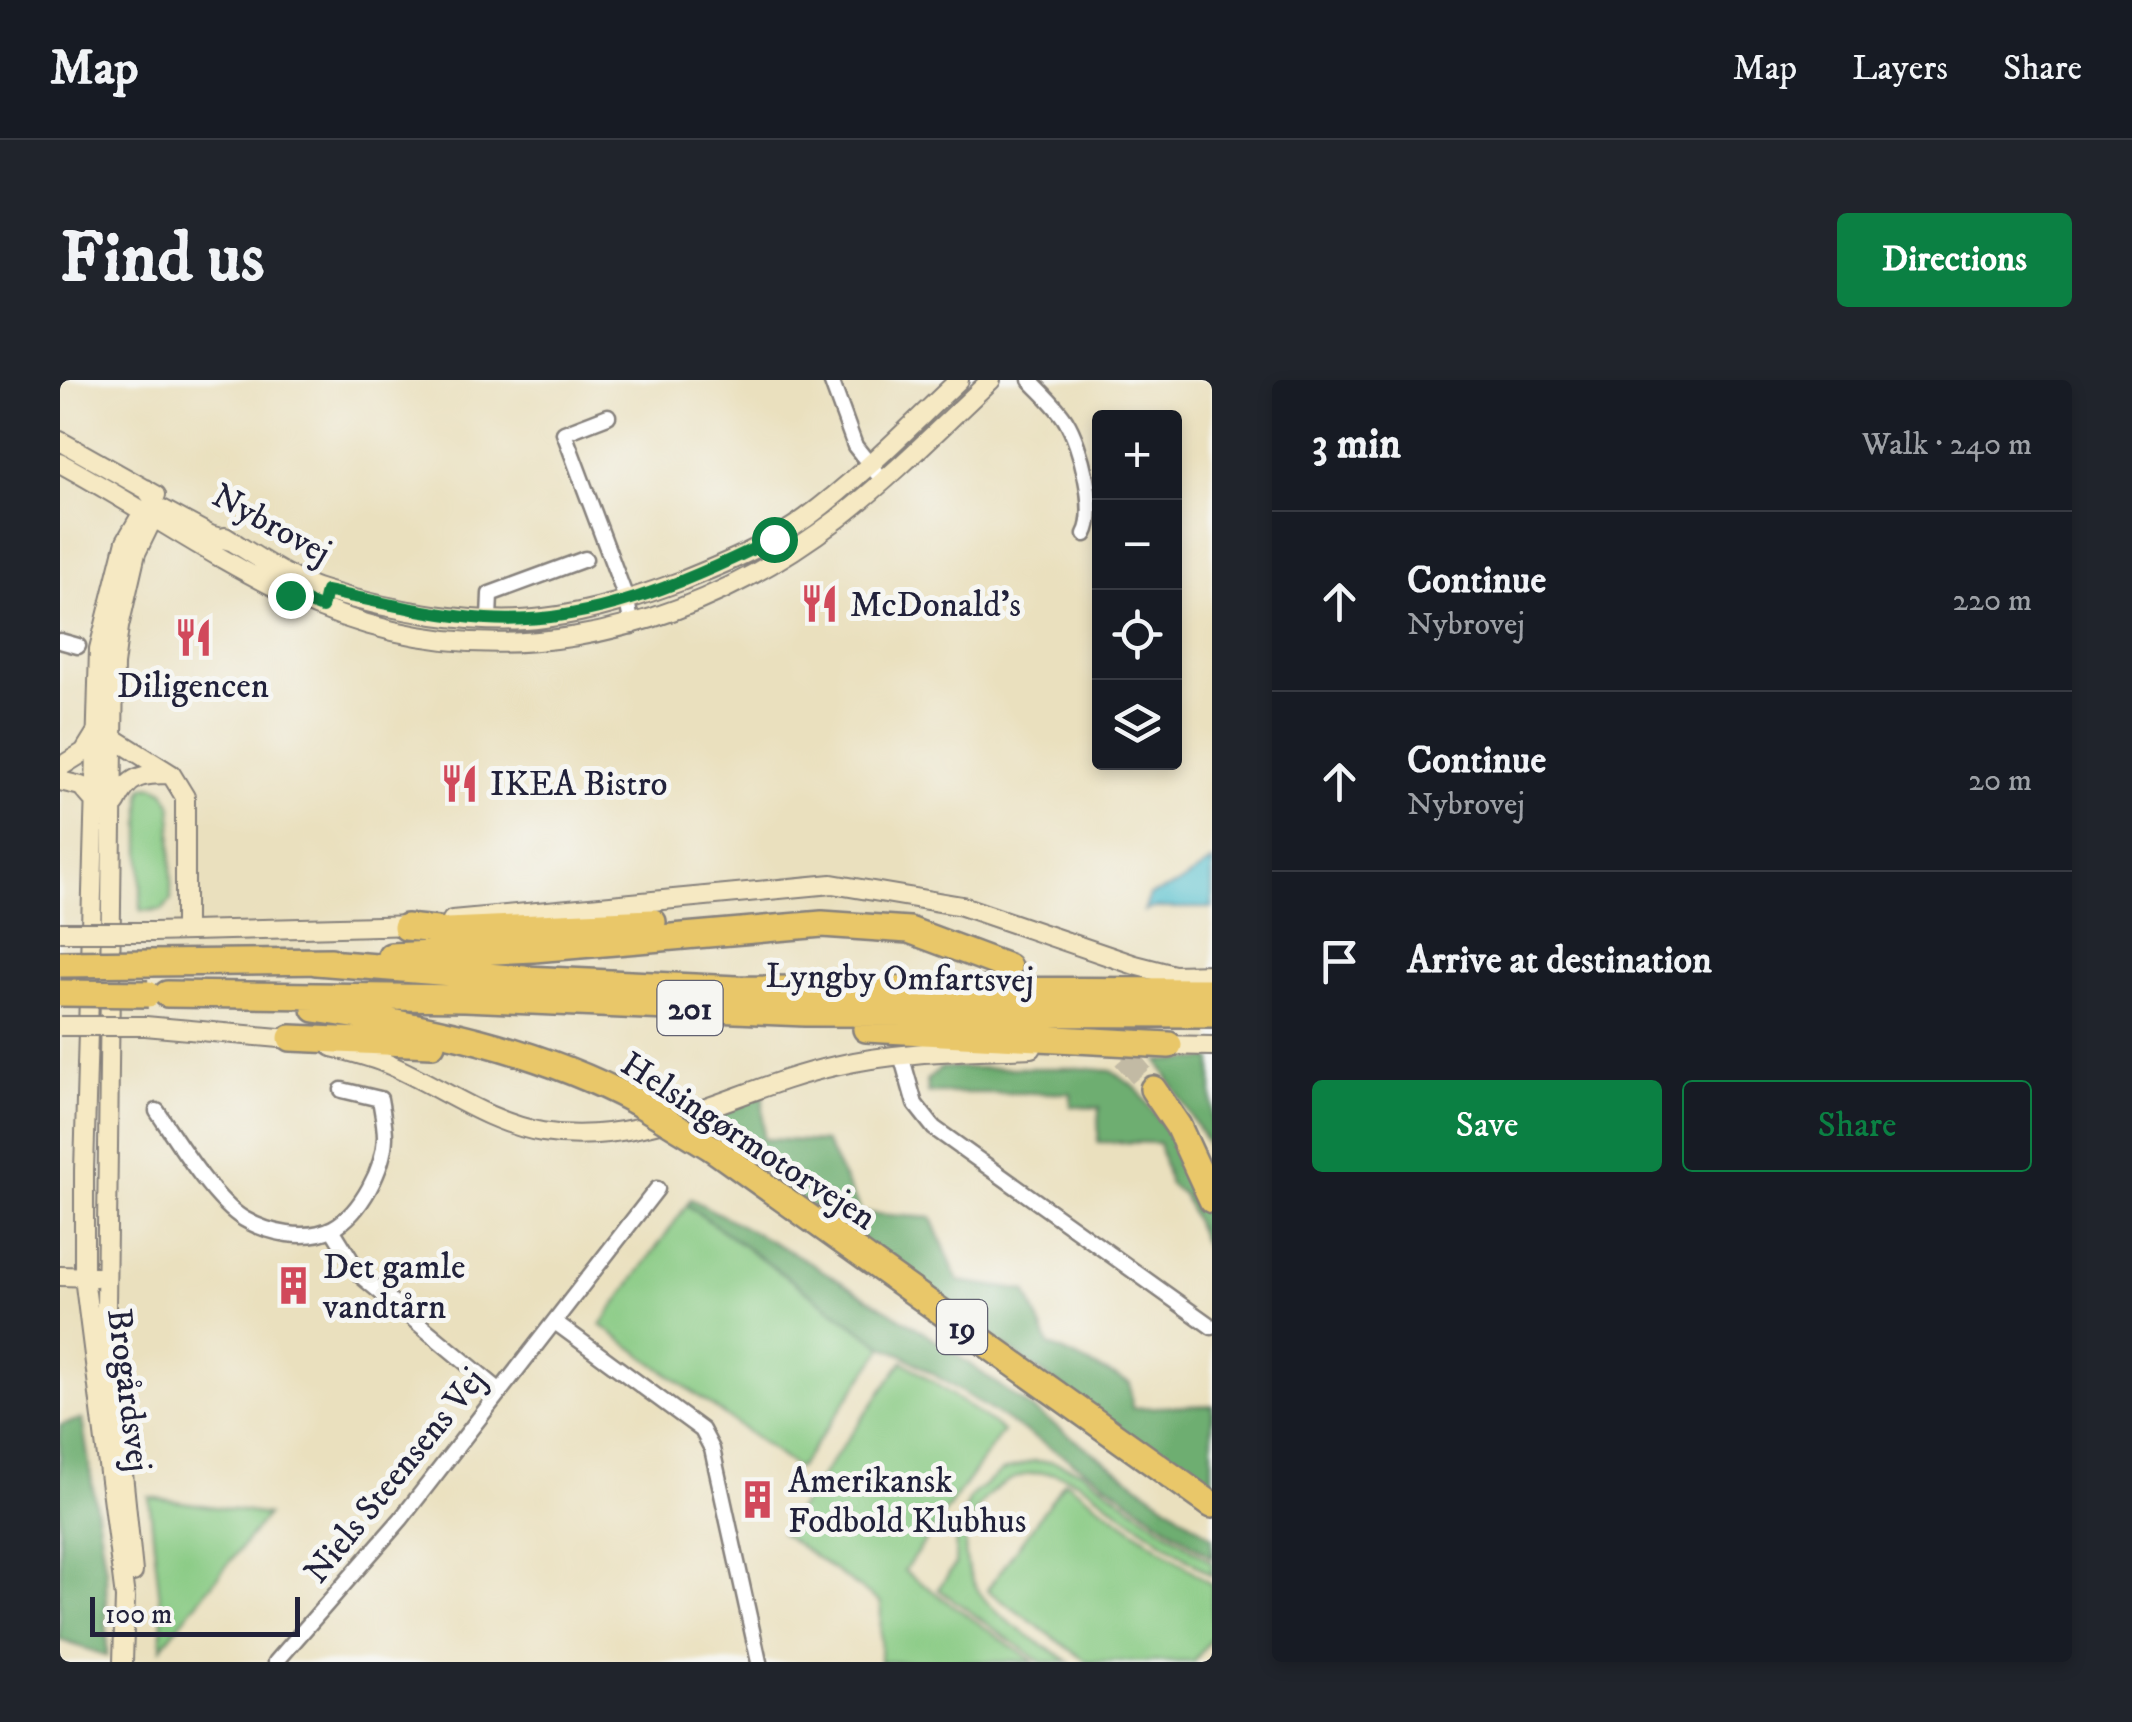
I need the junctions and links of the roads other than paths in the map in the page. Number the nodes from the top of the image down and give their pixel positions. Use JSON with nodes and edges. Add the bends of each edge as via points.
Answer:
{"nodes":[{"id":1,"x":831,"y":380,"type":"edge"},
{"id":2,"x":959,"y":380,"type":"edge"},
{"id":3,"x":991,"y":380,"type":"edge"},
{"id":4,"x":1030,"y":380,"type":"edge"},
{"id":5,"x":608,"y":416,"type":"dead end"},
{"id":6,"x":60,"y":441,"type":"edge"},
{"id":7,"x":60,"y":466,"type":"edge"},
{"id":8,"x":869,"y":466,"type":"junction"},
{"id":9,"x":883,"y":481,"type":"junction"},
{"id":10,"x":146,"y":489,"type":"junction"},
{"id":11,"x":153,"y":512,"type":"junction"},
{"id":12,"x":130,"y":530,"type":"junction"},
{"id":13,"x":176,"y":530,"type":"junction"},
{"id":14,"x":1086,"y":534,"type":"dead end"},
{"id":15,"x":234,"y":542,"type":"junction"},
{"id":16,"x":585,"y":560,"type":"dead end"},
{"id":17,"x":126,"y":594,"type":"junction"},
{"id":18,"x":324,"y":600,"type":"junction"},
{"id":19,"x":640,"y":615,"type":"junction"},
{"id":20,"x":489,"y":620,"type":"junction"},
{"id":21,"x":653,"y":638,"type":"dead end"},
{"id":22,"x":60,"y":641,"type":"edge"},
{"id":23,"x":490,"y":644,"type":"junction"},
{"id":24,"x":78,"y":646,"type":"dead end"},
{"id":25,"x":105,"y":734,"type":"junction"},
{"id":26,"x":60,"y":767,"type":"edge"},
{"id":27,"x":171,"y":774,"type":"junction"},
{"id":28,"x":60,"y":781,"type":"edge"},
{"id":29,"x":105,"y":806,"type":"junction"},
{"id":30,"x":822,"y":924,"type":"junction"},
{"id":31,"x":406,"y":927,"type":"junction"},
{"id":32,"x":60,"y":932,"type":"edge"},
{"id":33,"x":185,"y":932,"type":"junction"},
{"id":34,"x":316,"y":962,"type":"junction"},
{"id":35,"x":60,"y":964,"type":"edge"},
{"id":36,"x":1008,"y":967,"type":"tunnel mouth"},
{"id":37,"x":1174,"y":974,"type":"junction"},
{"id":38,"x":1212,"y":974,"type":"edge"},
{"id":39,"x":1212,"y":991,"type":"edge"},
{"id":40,"x":931,"y":992,"type":"junction"},
{"id":41,"x":60,"y":993,"type":"edge"},
{"id":42,"x":158,"y":994,"type":"junction"},
{"id":43,"x":465,"y":998,"type":"junction"},
{"id":44,"x":1212,"y":1014,"type":"edge"},
{"id":45,"x":60,"y":1026,"type":"edge"},
{"id":46,"x":290,"y":1038,"type":"junction"},
{"id":47,"x":1169,"y":1045,"type":"junction"},
{"id":48,"x":1212,"y":1046,"type":"edge"},
{"id":49,"x":901,"y":1055,"type":"junction"},
{"id":50,"x":555,"y":1063,"type":"junction"},
{"id":51,"x":1153,"y":1089,"type":"tunnel mouth"},
{"id":52,"x":342,"y":1090,"type":"dead end"},
{"id":53,"x":157,"y":1111,"type":"dead end"},
{"id":54,"x":657,"y":1189,"type":"dead end"},
{"id":55,"x":1212,"y":1200,"type":"edge"},
{"id":56,"x":332,"y":1228,"type":"junction"},
{"id":57,"x":60,"y":1276,"type":"edge"},
{"id":58,"x":84,"y":1277,"type":"junction"},
{"id":59,"x":106,"y":1278,"type":"junction"},
{"id":60,"x":555,"y":1322,"type":"junction"},
{"id":61,"x":1212,"y":1328,"type":"edge"},
{"id":62,"x":500,"y":1392,"type":"junction"},
{"id":63,"x":1212,"y":1505,"type":"edge"},
{"id":64,"x":124,"y":1662,"type":"edge"},
{"id":65,"x":136,"y":1662,"type":"edge"},
{"id":66,"x":276,"y":1662,"type":"edge"},
{"id":67,"x":759,"y":1662,"type":"edge"}],
"edges":[{"from":1,"to":8,"type":"street"},
{"from":2,"to":8,"type":"street"},
{"from":3,"to":9,"type":"street","name":"Nybrovej"},
{"from":4,"to":14,"type":"street","via":[[1073,434],[1091,516]]},
{"from":5,"to":19,"type":"street","via":[[564,433]]},
{"from":6,"to":10,"type":"street","name":"Nybrovej"},
{"from":7,"to":11,"type":"street"},
{"from":7,"to":12,"type":"street","via":[[122,507]]},
{"from":8,"to":9,"type":"street"},
{"from":8,"to":19,"type":"street","via":[[774,539]]},
{"from":9,"to":19,"type":"street","name":"Nybrovej","via":[[759,571],[726,589]]},
{"from":10,"to":11,"type":"street"},
{"from":10,"to":15,"type":"street","name":"Nybrovej"},
{"from":11,"to":12,"type":"street"},
{"from":11,"to":13,"type":"street","name":"Nybrovej"},
{"from":11,"to":15,"type":"street","via":[[169,511]]},
{"from":11,"to":17,"type":"street","name":"Brogårdsvej"},
{"from":12,"to":25,"type":"street","name":"Brogårdsvej","via":[[99,650]]},
{"from":13,"to":17,"type":"street","via":[[152,544]]},
{"from":13,"to":18,"type":"street","name":"Nybrovej","via":[[290,595]]},
{"from":15,"to":18,"type":"street","name":"Nybrovej"},
{"from":16,"to":20,"type":"street","via":[[490,594]]},
{"from":17,"to":25,"type":"street","name":"Brogårdsvej"},
{"from":18,"to":20,"type":"street","name":"Nybrovej"},
{"from":18,"to":23,"type":"street","name":"Nybrovej","via":[[413,637]]},
{"from":19,"to":20,"type":"street","name":"Nybrovej"},
{"from":19,"to":21,"type":"street","via":[[653,626]]},
{"from":19,"to":23,"type":"street","name":"Nybrovej","via":[[566,638]]},
{"from":20,"to":23,"type":"street"},
{"from":22,"to":24,"type":"street"},
{"from":25,"to":26,"type":"street"},
{"from":25,"to":27,"type":"street"},
{"from":25,"to":29,"type":"street","name":"Brogårdsvej"},
{"from":27,"to":29,"type":"street","via":[[131,780]]},
{"from":27,"to":33,"type":"street","via":[[185,797]]},
{"from":28,"to":29,"type":"street","via":[[81,786]]},
{"from":29,"to":58,"type":"street","name":"Brogårdsvej"},
{"from":29,"to":59,"type":"street","name":"Brogårdsvej"},
{"from":30,"to":31,"type":"highway","via":[[794,917],[447,931]]},
{"from":30,"to":34,"type":"highway"},
{"from":30,"to":36,"type":"highway","via":[[909,930]]},
{"from":31,"to":33,"type":"street"},
{"from":31,"to":37,"type":"street","via":[[832,884],[962,906]]},
{"from":32,"to":33,"type":"street","bridge":true},
{"from":34,"to":35,"type":"highway","bridge":true},
{"from":34,"to":40,"type":"highway","name":"Lyngby Omfartsvej","number":"201","via":[[560,981]]},
{"from":37,"to":38,"type":"street"},
{"from":37,"to":40,"type":"highway"},
{"from":39,"to":40,"type":"highway","name":"Lyngby Omfartsvej","number":"201"},
{"from":41,"to":42,"type":"highway","name":"Helsingørmotorvejen","number":"19","bridge":true},
{"from":42,"to":43,"type":"highway","name":"Lyngby Omfartsvej","number":"201"},
{"from":42,"to":50,"type":"highway","name":"Helsingørmotorvejen","number":"19","via":[[382,1019]]},
{"from":43,"to":44,"type":"highway","name":"Lyngby Omfartsvej","number":"201","via":[[804,1012]]},
{"from":43,"to":47,"type":"highway","via":[[480,1009]]},
{"from":45,"to":46,"type":"street","bridge":true},
{"from":46,"to":49,"type":"street","via":[[390,1065],[495,1119],[576,1136],[649,1126],[783,1079]]},
{"from":46,"to":50,"type":"highway","via":[[446,1045]]},
{"from":47,"to":48,"type":"street"},
{"from":47,"to":49,"type":"street"},
{"from":49,"to":61,"type":"street","via":[[915,1104],[934,1128]]},
{"from":50,"to":63,"type":"highway","name":"Helsingørmotorvejen","number":"19","bridge":true,"via":[[712,1148]]},
{"from":51,"to":55,"type":"highway"},
{"from":52,"to":56,"type":"street","via":[[380,1099],[385,1138],[368,1192]]},
{"from":53,"to":56,"type":"street","via":[[240,1217],[290,1236]]},
{"from":54,"to":60,"type":"street","name":"Niels Steensens Vej"},
{"from":56,"to":62,"type":"street","via":[[361,1276]]},
{"from":57,"to":58,"type":"street"},
{"from":58,"to":59,"type":"street"},
{"from":58,"to":64,"type":"street","name":"Brogårdsvej","via":[[125,1598]]},
{"from":59,"to":65,"type":"street","name":"Brogårdsvej","via":[[137,1610]]},
{"from":60,"to":62,"type":"street","name":"Niels Steensens Vej"},
{"from":60,"to":67,"type":"street","via":[[702,1430],[712,1449]]},
{"from":62,"to":66,"type":"street","name":"Niels Steensens Vej"}]}
